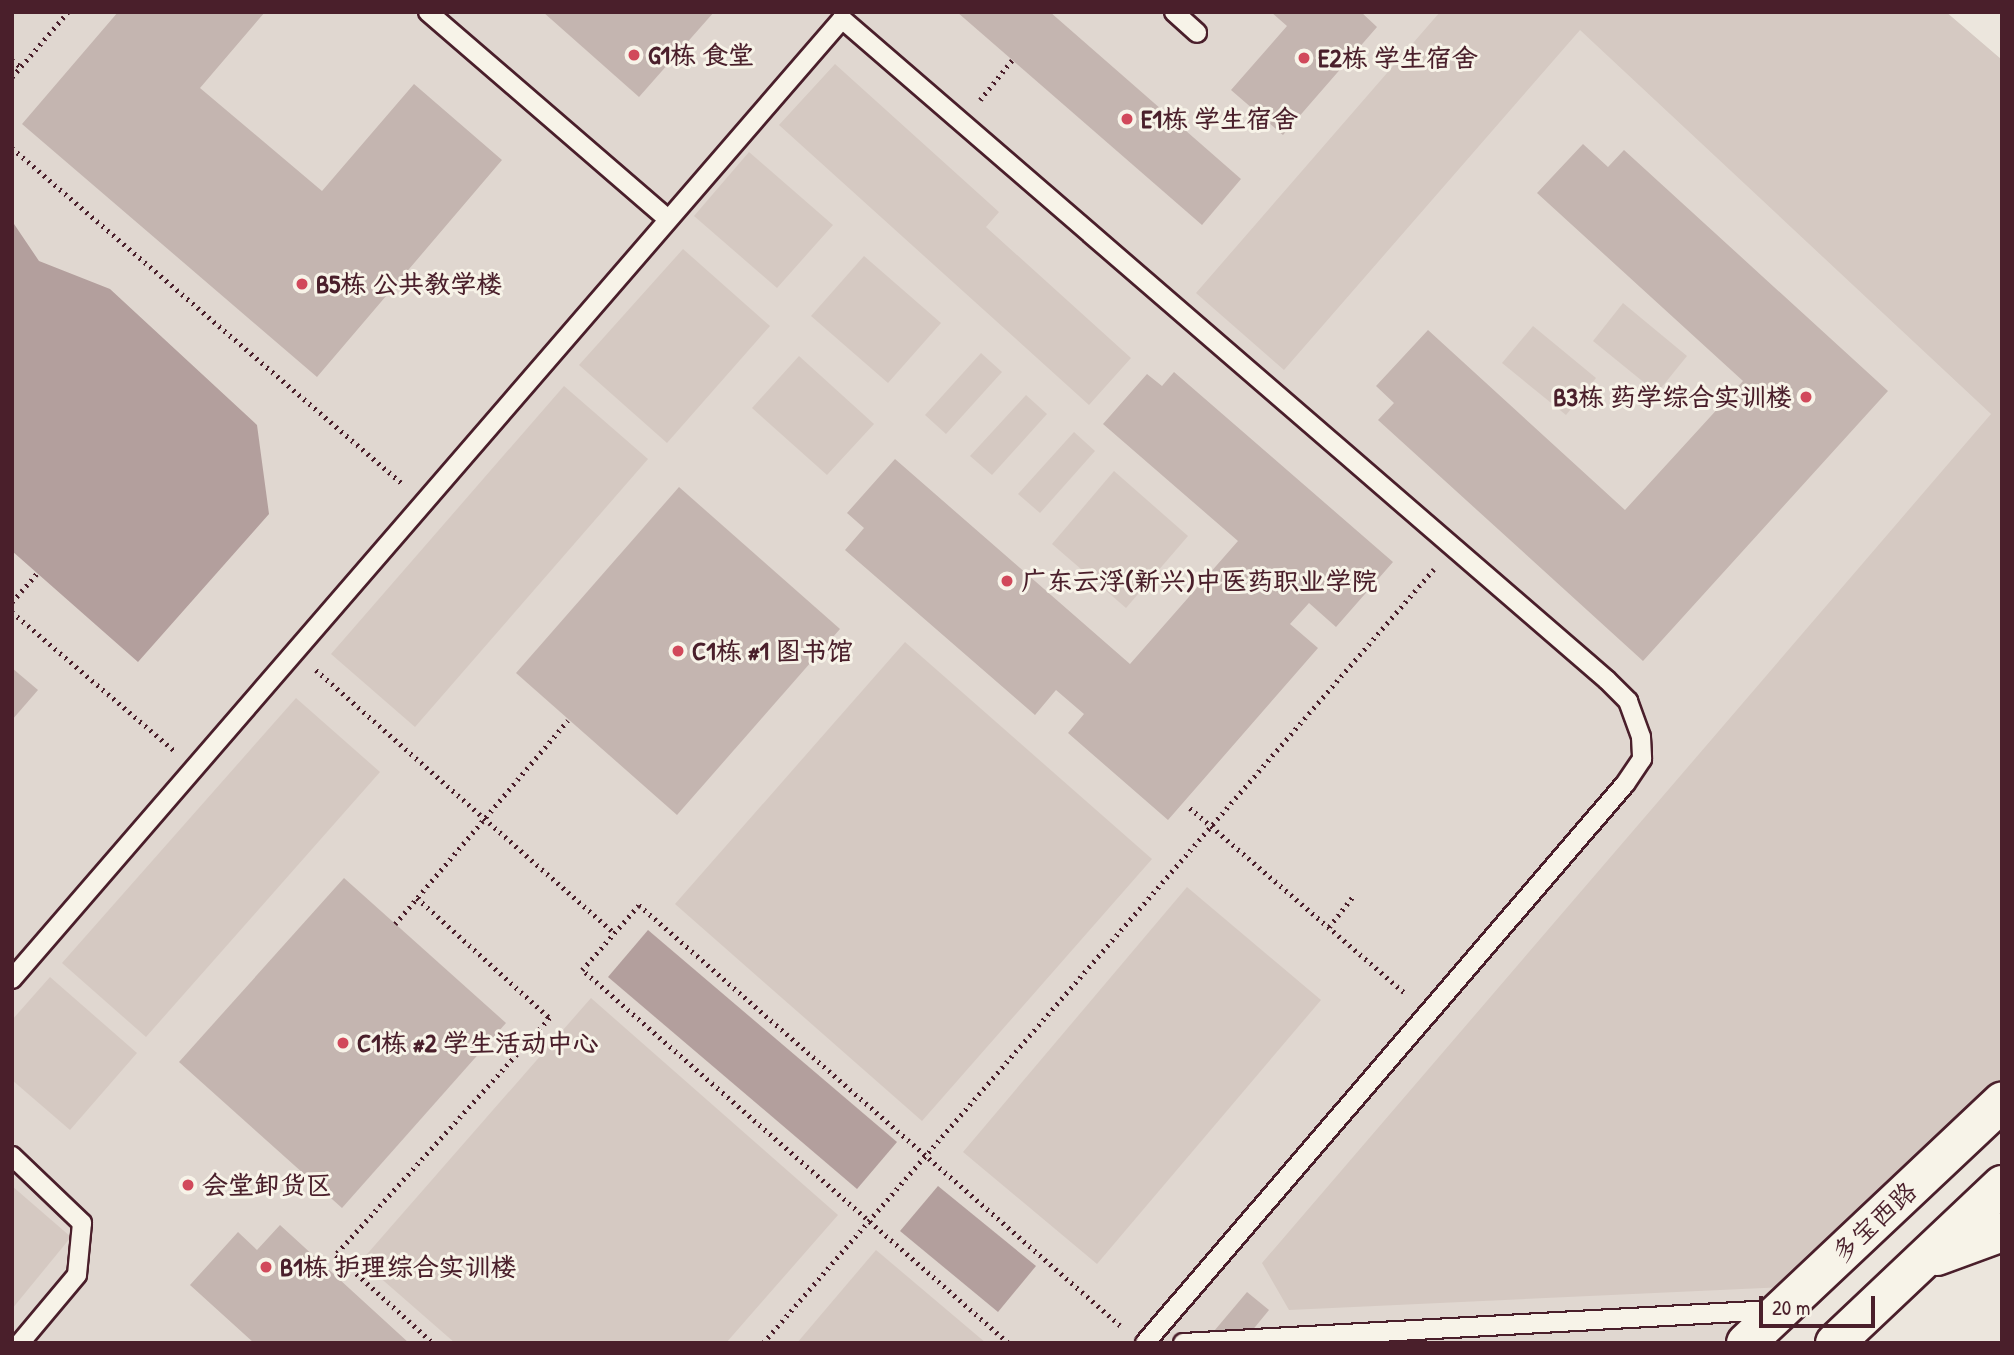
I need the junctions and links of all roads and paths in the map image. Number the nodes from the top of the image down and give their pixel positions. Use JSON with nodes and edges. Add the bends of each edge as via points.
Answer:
{"nodes":[{"id":1,"x":68,"y":12,"type":"edge"},
{"id":2,"x":428,"y":12,"type":"edge"},
{"id":3,"x":1174,"y":12,"type":"edge"},
{"id":4,"x":1197,"y":33,"type":"dead end"},
{"id":5,"x":12,"y":60,"type":"edge"},
{"id":6,"x":1012,"y":60,"type":"dead end"},
{"id":7,"x":21,"y":67,"type":"junction"},
{"id":8,"x":12,"y":77,"type":"edge"},
{"id":9,"x":962,"y":123,"type":"junction"},
{"id":10,"x":12,"y":148,"type":"edge"},
{"id":11,"x":668,"y":219,"type":"junction"},
{"id":12,"x":423,"y":502,"type":"junction"},
{"id":13,"x":1453,"y":547,"type":"junction"},
{"id":14,"x":37,"y":573,"type":"dead end"},
{"id":15,"x":12,"y":602,"type":"edge"},
{"id":16,"x":12,"y":612,"type":"edge"},
{"id":17,"x":294,"y":651,"type":"junction"},
{"id":18,"x":568,"y":720,"type":"dead end"},
{"id":19,"x":194,"y":767,"type":"junction"},
{"id":20,"x":1190,"y":808,"type":"dead end"},
{"id":21,"x":484,"y":819,"type":"junction"},
{"id":22,"x":1211,"y":826,"type":"junction"},
{"id":23,"x":1354,"y":895,"type":"dead end"},
{"id":24,"x":417,"y":898,"type":"junction"},
{"id":25,"x":395,"y":924,"type":"dead end"},
{"id":26,"x":1329,"y":927,"type":"junction"},
{"id":27,"x":614,"y":933,"type":"junction"},
{"id":28,"x":12,"y":979,"type":"edge"},
{"id":29,"x":1428,"y":1013,"type":"junction"},
{"id":30,"x":2002,"y":1102,"type":"edge"},
{"id":31,"x":926,"y":1155,"type":"junction"},
{"id":32,"x":12,"y":1156,"type":"edge"},
{"id":33,"x":2002,"y":1185,"type":"edge"},
{"id":34,"x":868,"y":1221,"type":"junction"},
{"id":35,"x":2002,"y":1231,"type":"edge"},
{"id":36,"x":1919,"y":1264,"type":"junction"},
{"id":37,"x":1781,"y":1310,"type":"junction"},
{"id":38,"x":1137,"y":1338,"type":"edge"},
{"id":39,"x":20,"y":1343,"type":"edge"},
{"id":40,"x":433,"y":1343,"type":"edge"},
{"id":41,"x":763,"y":1343,"type":"edge"},
{"id":42,"x":1008,"y":1343,"type":"edge"},
{"id":43,"x":1183,"y":1343,"type":"edge"},
{"id":44,"x":1746,"y":1343,"type":"edge"},
{"id":45,"x":1835,"y":1343,"type":"edge"}],
"edges":[{"from":1,"to":7,"type":"path"},
{"from":2,"to":11,"type":"lane"},
{"from":3,"to":4,"type":"lane"},
{"from":5,"to":7,"type":"path"},
{"from":6,"to":9,"type":"path"},
{"from":7,"to":8,"type":"path"},
{"from":9,"to":11,"type":"lane","via":[[842,19]]},
{"from":9,"to":13,"type":"lane"},
{"from":10,"to":12,"type":"path"},
{"from":11,"to":12,"type":"lane"},
{"from":12,"to":17,"type":"lane"},
{"from":13,"to":22,"type":"path"},
{"from":13,"to":29,"type":"lane","via":[[1629,701],[1642,760]]},
{"from":14,"to":15,"type":"path"},
{"from":16,"to":19,"type":"path"},
{"from":17,"to":19,"type":"lane"},
{"from":17,"to":21,"type":"path"},
{"from":18,"to":21,"type":"path"},
{"from":19,"to":28,"type":"lane"},
{"from":20,"to":22,"type":"path"},
{"from":21,"to":24,"type":"path"},
{"from":21,"to":27,"type":"path"},
{"from":22,"to":26,"type":"path"},
{"from":22,"to":31,"type":"path"},
{"from":23,"to":26,"type":"path"},
{"from":24,"to":25,"type":"path"},
{"from":24,"to":40,"type":"path","via":[[550,1018],[336,1255]]},
{"from":26,"to":29,"type":"path"},
{"from":27,"to":31,"type":"path","via":[[639,905]]},
{"from":27,"to":34,"type":"path","via":[[582,970]]},
{"from":29,"to":38,"type":"lane"},
{"from":30,"to":37,"type":"street","name":"多宝西路"},
{"from":31,"to":34,"type":"path"},
{"from":31,"to":38,"type":"path"},
{"from":32,"to":39,"type":"lane","via":[[82,1223],[77,1275]]},
{"from":33,"to":36,"type":"street"},
{"from":34,"to":41,"type":"path"},
{"from":34,"to":42,"type":"path"},
{"from":35,"to":36,"type":"street"},
{"from":36,"to":45,"type":"street"},
{"from":37,"to":43,"type":"lane"},
{"from":37,"to":44,"type":"street","name":"多宝西路"}]}
